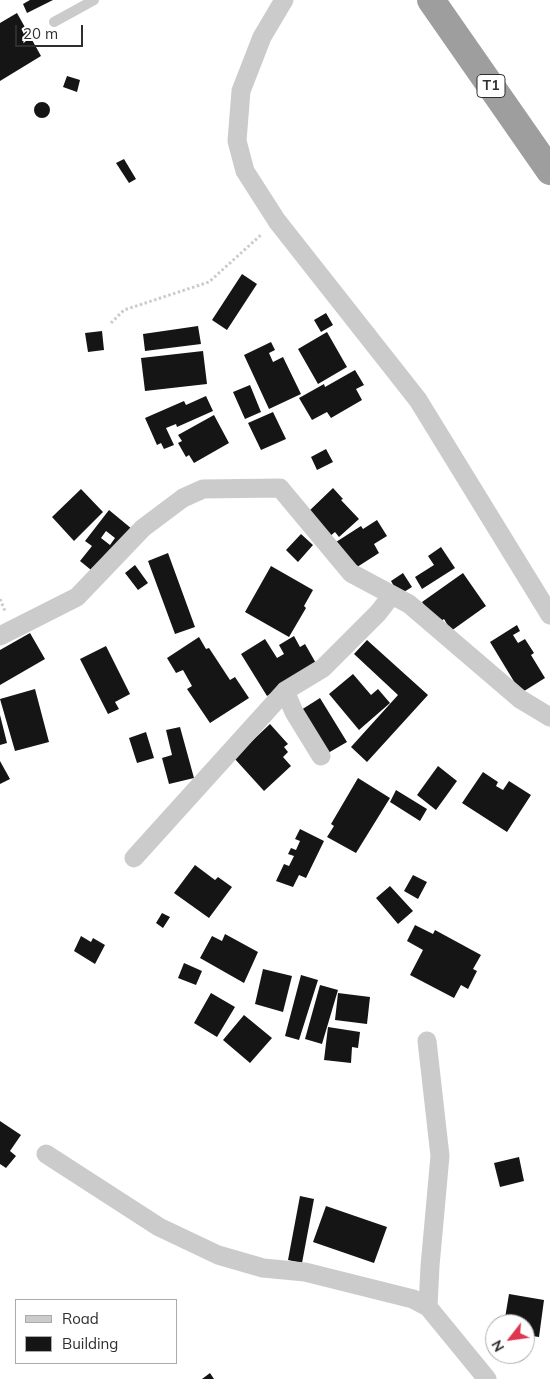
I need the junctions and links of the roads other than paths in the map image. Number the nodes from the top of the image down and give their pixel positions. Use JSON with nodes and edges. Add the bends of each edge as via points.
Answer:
{"nodes":[{"id":1,"x":94,"y":0,"type":"edge"},
{"id":2,"x":284,"y":0,"type":"edge"},
{"id":3,"x":431,"y":0,"type":"edge"},
{"id":4,"x":54,"y":22,"type":"dead end"},
{"id":5,"x":550,"y":171,"type":"edge"},
{"id":6,"x":392,"y":595,"type":"junction"},
{"id":7,"x":550,"y":616,"type":"edge"},
{"id":8,"x":0,"y":636,"type":"edge"},
{"id":9,"x":285,"y":691,"type":"junction"},
{"id":10,"x":550,"y":717,"type":"edge"},
{"id":11,"x":321,"y":756,"type":"dead end"},
{"id":12,"x":134,"y":858,"type":"dead end"},
{"id":13,"x":428,"y":1041,"type":"dead end"},
{"id":14,"x":46,"y":1154,"type":"dead end"},
{"id":15,"x":428,"y":1307,"type":"junction"},
{"id":16,"x":487,"y":1379,"type":"edge"}],
"edges":[{"from":1,"to":4,"type":"lane"},
{"from":2,"to":7,"type":"street","via":[[262,37],[241,91],[237,142],[245,170],[277,221],[418,400]]},
{"from":3,"to":5,"type":"highway","number":"T1"},
{"from":6,"to":8,"type":"street","via":[[351,573],[280,488],[203,489],[183,498],[143,528],[78,597]]},
{"from":6,"to":9,"type":"street","via":[[323,668]]},
{"from":6,"to":10,"type":"street","via":[[410,604],[520,699]]},
{"from":9,"to":11,"type":"street"},
{"from":9,"to":12,"type":"street"},
{"from":13,"to":15,"type":"street","via":[[440,1156]]},
{"from":14,"to":15,"type":"street","via":[[159,1227],[218,1255],[263,1268],[305,1272],[413,1299]]},
{"from":15,"to":16,"type":"street"}]}
